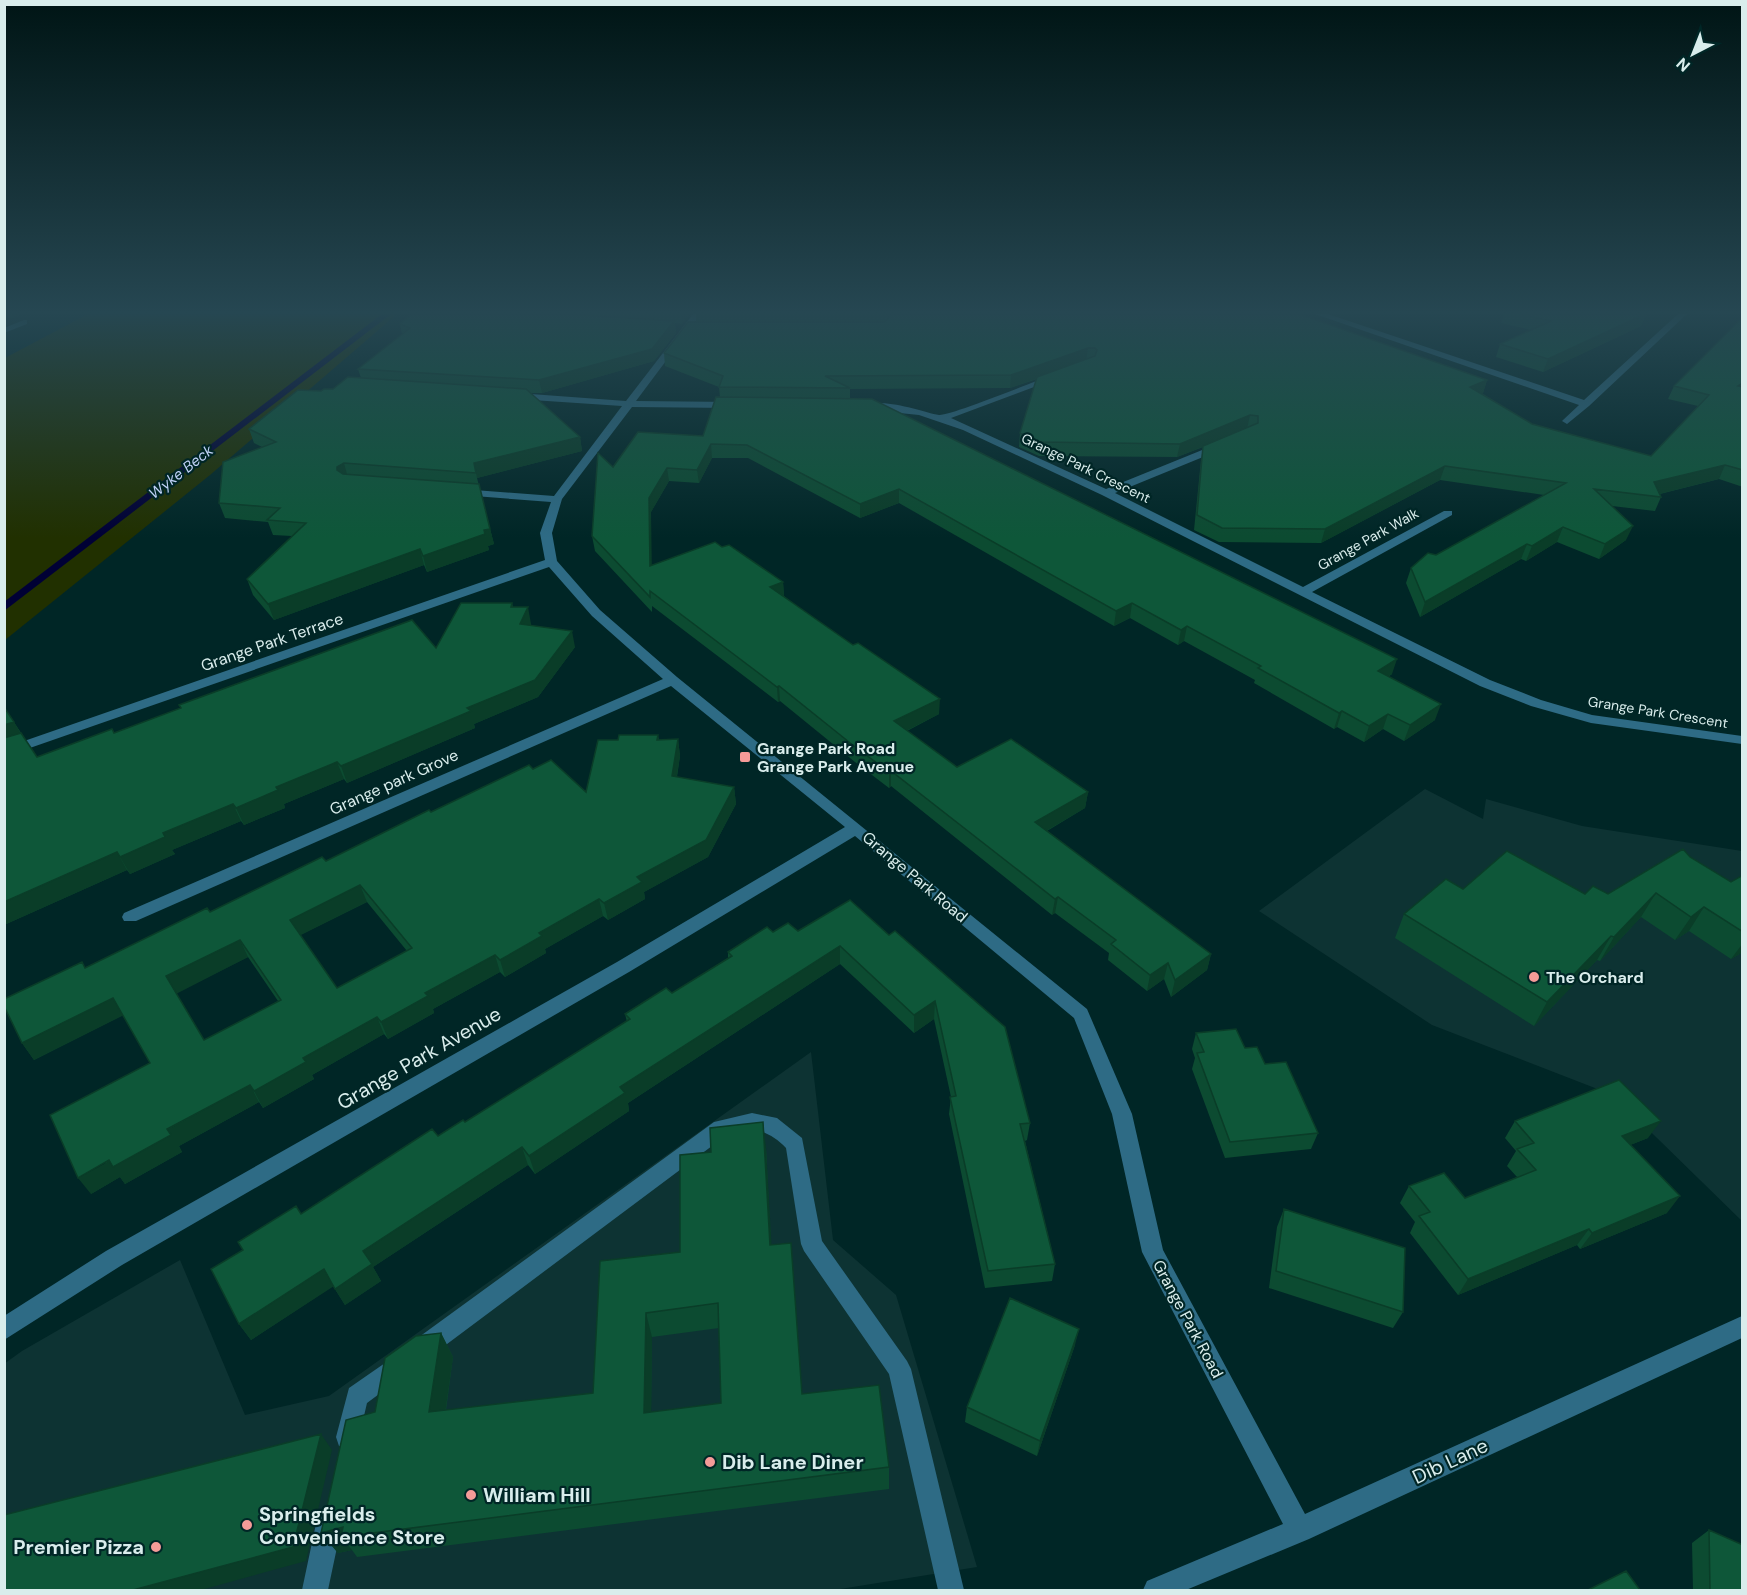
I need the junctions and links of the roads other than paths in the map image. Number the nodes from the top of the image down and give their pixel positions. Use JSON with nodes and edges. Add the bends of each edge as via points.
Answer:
{"nodes":[{"id":1,"x":639,"y":388,"type":"edge"},
{"id":2,"x":1024,"y":388,"type":"edge"},
{"id":3,"x":1540,"y":388,"type":"edge"},
{"id":4,"x":1603,"y":388,"type":"edge"},
{"id":5,"x":508,"y":396,"type":"edge"},
{"id":6,"x":627,"y":404,"type":"junction"},
{"id":7,"x":1586,"y":404,"type":"junction"},
{"id":8,"x":744,"y":405,"type":"edge"},
{"id":9,"x":862,"y":407,"type":"edge"},
{"id":10,"x":943,"y":418,"type":"junction"},
{"id":11,"x":1567,"y":422,"type":"dead end"},
{"id":12,"x":1230,"y":441,"type":"edge"},
{"id":13,"x":452,"y":491,"type":"edge"},
{"id":14,"x":1106,"y":493,"type":"junction"},
{"id":15,"x":557,"y":499,"type":"junction"},
{"id":16,"x":1448,"y":513,"type":"dead end"},
{"id":17,"x":551,"y":562,"type":"junction"},
{"id":18,"x":1302,"y":592,"type":"junction"},
{"id":19,"x":672,"y":680,"type":"junction"},
{"id":20,"x":1743,"y":740,"type":"edge"},
{"id":21,"x":4,"y":753,"type":"edge"},
{"id":22,"x":856,"y":828,"type":"junction"},
{"id":23,"x":130,"y":917,"type":"dead end"},
{"id":24,"x":1743,"y":1327,"type":"edge"},
{"id":25,"x":4,"y":1329,"type":"edge"},
{"id":26,"x":342,"y":1463,"type":"edge"},
{"id":27,"x":335,"y":1497,"type":"edge"},
{"id":28,"x":1300,"y":1530,"type":"junction"},
{"id":29,"x":315,"y":1590,"type":"edge"},
{"id":30,"x":951,"y":1590,"type":"edge"},
{"id":31,"x":1156,"y":1590,"type":"edge"}],
"edges":[{"from":1,"to":6,"type":"street"},
{"from":2,"to":10,"type":"street"},
{"from":3,"to":7,"type":"street"},
{"from":4,"to":7,"type":"street"},
{"from":5,"to":6,"type":"street"},
{"from":6,"to":8,"type":"street"},
{"from":6,"to":15,"type":"street"},
{"from":7,"to":11,"type":"street"},
{"from":9,"to":10,"type":"street","name":"Grange Park Crescent","via":[[915,411]]},
{"from":10,"to":14,"type":"street","name":"Grange Park Crescent"},
{"from":12,"to":14,"type":"street"},
{"from":13,"to":15,"type":"street"},
{"from":14,"to":18,"type":"street","name":"Grange Park Crescent"},
{"from":15,"to":17,"type":"street","via":[[546,533]]},
{"from":16,"to":18,"type":"street","name":"Grange Park Walk"},
{"from":17,"to":19,"type":"street","name":"Grange Park Road","via":[[596,613]]},
{"from":17,"to":21,"type":"street","name":"Grange Park Terrace"},
{"from":18,"to":20,"type":"street","name":"Grange Park Crescent","via":[[1536,703],[1592,719]]},
{"from":19,"to":22,"type":"street","name":"Grange Park Road"},
{"from":19,"to":23,"type":"street","name":"Grange park Grove"},
{"from":22,"to":25,"type":"street","name":"Grange Park Avenue","via":[[612,973],[114,1258]]},
{"from":22,"to":28,"type":"street","name":"Grange Park Road","via":[[1081,1014],[1122,1114],[1153,1252]]},
{"from":24,"to":28,"type":"street","name":"Dib Lane"},
{"from":26,"to":30,"type":"street","via":[[357,1396],[720,1128],[754,1120],[770,1124],[795,1143],[812,1244],[899,1369]]},
{"from":27,"to":29,"type":"street"},
{"from":28,"to":31,"type":"street","name":"Dib Lane"}]}
